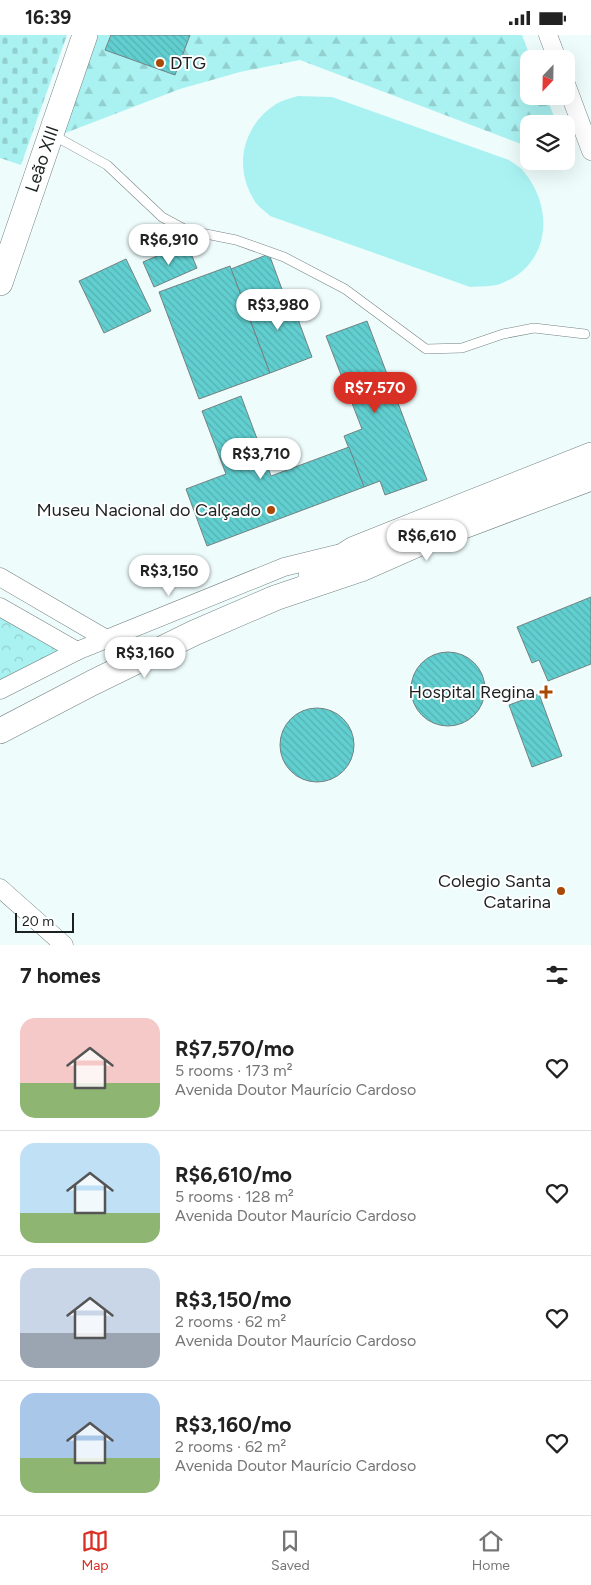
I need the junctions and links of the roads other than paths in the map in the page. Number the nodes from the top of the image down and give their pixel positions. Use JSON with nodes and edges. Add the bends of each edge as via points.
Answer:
{"nodes":[{"id":1,"x":84,"y":35,"type":"edge"},
{"id":2,"x":548,"y":35,"type":"edge"},
{"id":3,"x":554,"y":50,"type":"edge"},
{"id":4,"x":574,"y":105,"type":"edge"},
{"id":5,"x":51,"y":133,"type":"junction"},
{"id":6,"x":591,"y":151,"type":"edge"},
{"id":7,"x":0,"y":283,"type":"edge"},
{"id":8,"x":585,"y":334,"type":"dead end"},
{"id":9,"x":591,"y":455,"type":"edge"},
{"id":10,"x":563,"y":477,"type":"junction"},
{"id":11,"x":591,"y":478,"type":"edge"},
{"id":12,"x":469,"y":513,"type":"junction"},
{"id":13,"x":354,"y":549,"type":"junction"},
{"id":14,"x":0,"y":577,"type":"edge"},
{"id":15,"x":275,"y":598,"type":"junction"},
{"id":16,"x":0,"y":607,"type":"edge"},
{"id":17,"x":108,"y":639,"type":"junction"},
{"id":18,"x":77,"y":651,"type":"junction"},
{"id":19,"x":0,"y":690,"type":"edge"},
{"id":20,"x":0,"y":731,"type":"edge"},
{"id":21,"x":0,"y":888,"type":"edge"},
{"id":22,"x":64,"y":945,"type":"edge"}],
"edges":[{"from":1,"to":5,"type":"main road","name":"Leão XIII"},
{"from":2,"to":3,"type":"street"},
{"from":4,"to":6,"type":"street"},
{"from":5,"to":7,"type":"main road","name":"Leão XIII"},
{"from":5,"to":8,"type":"lane","via":[[107,165],[162,217],[186,230],[236,241],[284,257],[345,289],[426,349],[462,348],[503,334],[534,328]]},
{"from":9,"to":10,"type":"main road"},
{"from":10,"to":11,"type":"main road"},
{"from":10,"to":12,"type":"main road"},
{"from":12,"to":13,"type":"main road"},
{"from":12,"to":15,"type":"main road","via":[[361,569]]},
{"from":13,"to":15,"type":"main road"},
{"from":13,"to":17,"type":"street","via":[[284,567]]},
{"from":14,"to":17,"type":"street"},
{"from":15,"to":20,"type":"main road","via":[[194,633]]},
{"from":16,"to":18,"type":"street"},
{"from":17,"to":18,"type":"street"},
{"from":18,"to":19,"type":"street"},
{"from":21,"to":22,"type":"street"}]}
